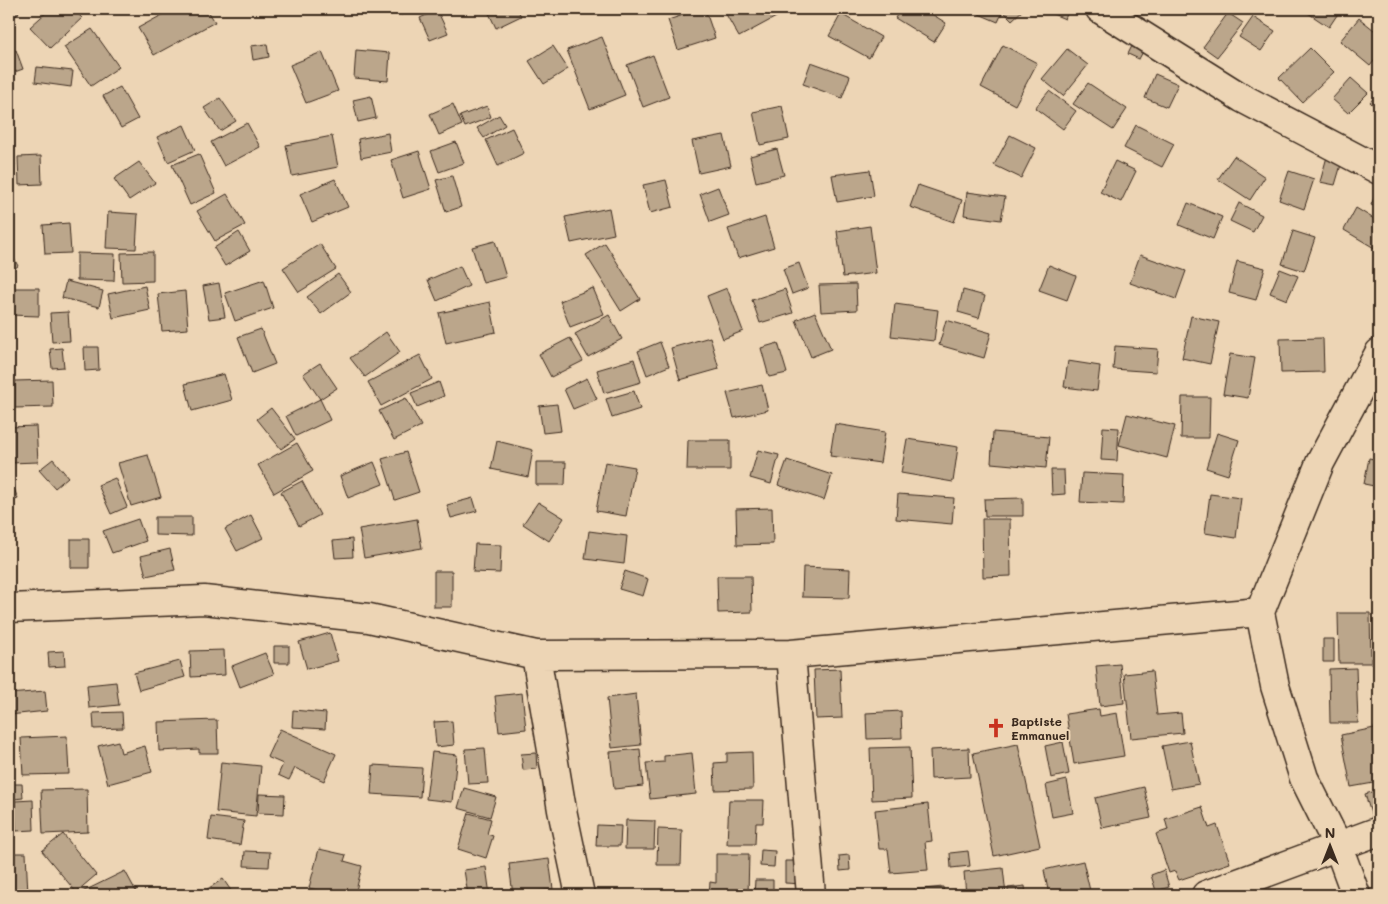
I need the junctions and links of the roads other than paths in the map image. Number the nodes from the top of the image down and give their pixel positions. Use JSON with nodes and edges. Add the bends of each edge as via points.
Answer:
{"nodes":[{"id":1,"x":1100,"y":9,"type":"edge"},
{"id":2,"x":1379,"y":170,"type":"edge"},
{"id":3,"x":1379,"y":353,"type":"edge"},
{"id":4,"x":9,"y":608,"type":"edge"},
{"id":5,"x":1260,"y":612,"type":"junction"},
{"id":6,"x":791,"y":654,"type":"junction"},
{"id":7,"x":536,"y":655,"type":"junction"},
{"id":8,"x":1379,"y":831,"type":"edge"},
{"id":9,"x":1338,"y":846,"type":"junction"},
{"id":10,"x":580,"y":895,"type":"edge"},
{"id":11,"x":811,"y":895,"type":"edge"},
{"id":12,"x":1206,"y":895,"type":"edge"},
{"id":13,"x":1356,"y":895,"type":"edge"}],
"edges":[{"from":1,"to":2,"type":"street","via":[[1242,98]]},
{"from":3,"to":5,"type":"street","via":[[1320,463]]},
{"from":4,"to":7,"type":"street","via":[[204,600],[369,618]]},
{"from":5,"to":6,"type":"street"},
{"from":5,"to":9,"type":"street","via":[[1275,686],[1304,778]]},
{"from":6,"to":7,"type":"street"},
{"from":6,"to":11,"type":"street"},
{"from":7,"to":10,"type":"street"},
{"from":8,"to":9,"type":"street"},
{"from":9,"to":12,"type":"street"},
{"from":9,"to":13,"type":"street"}]}
